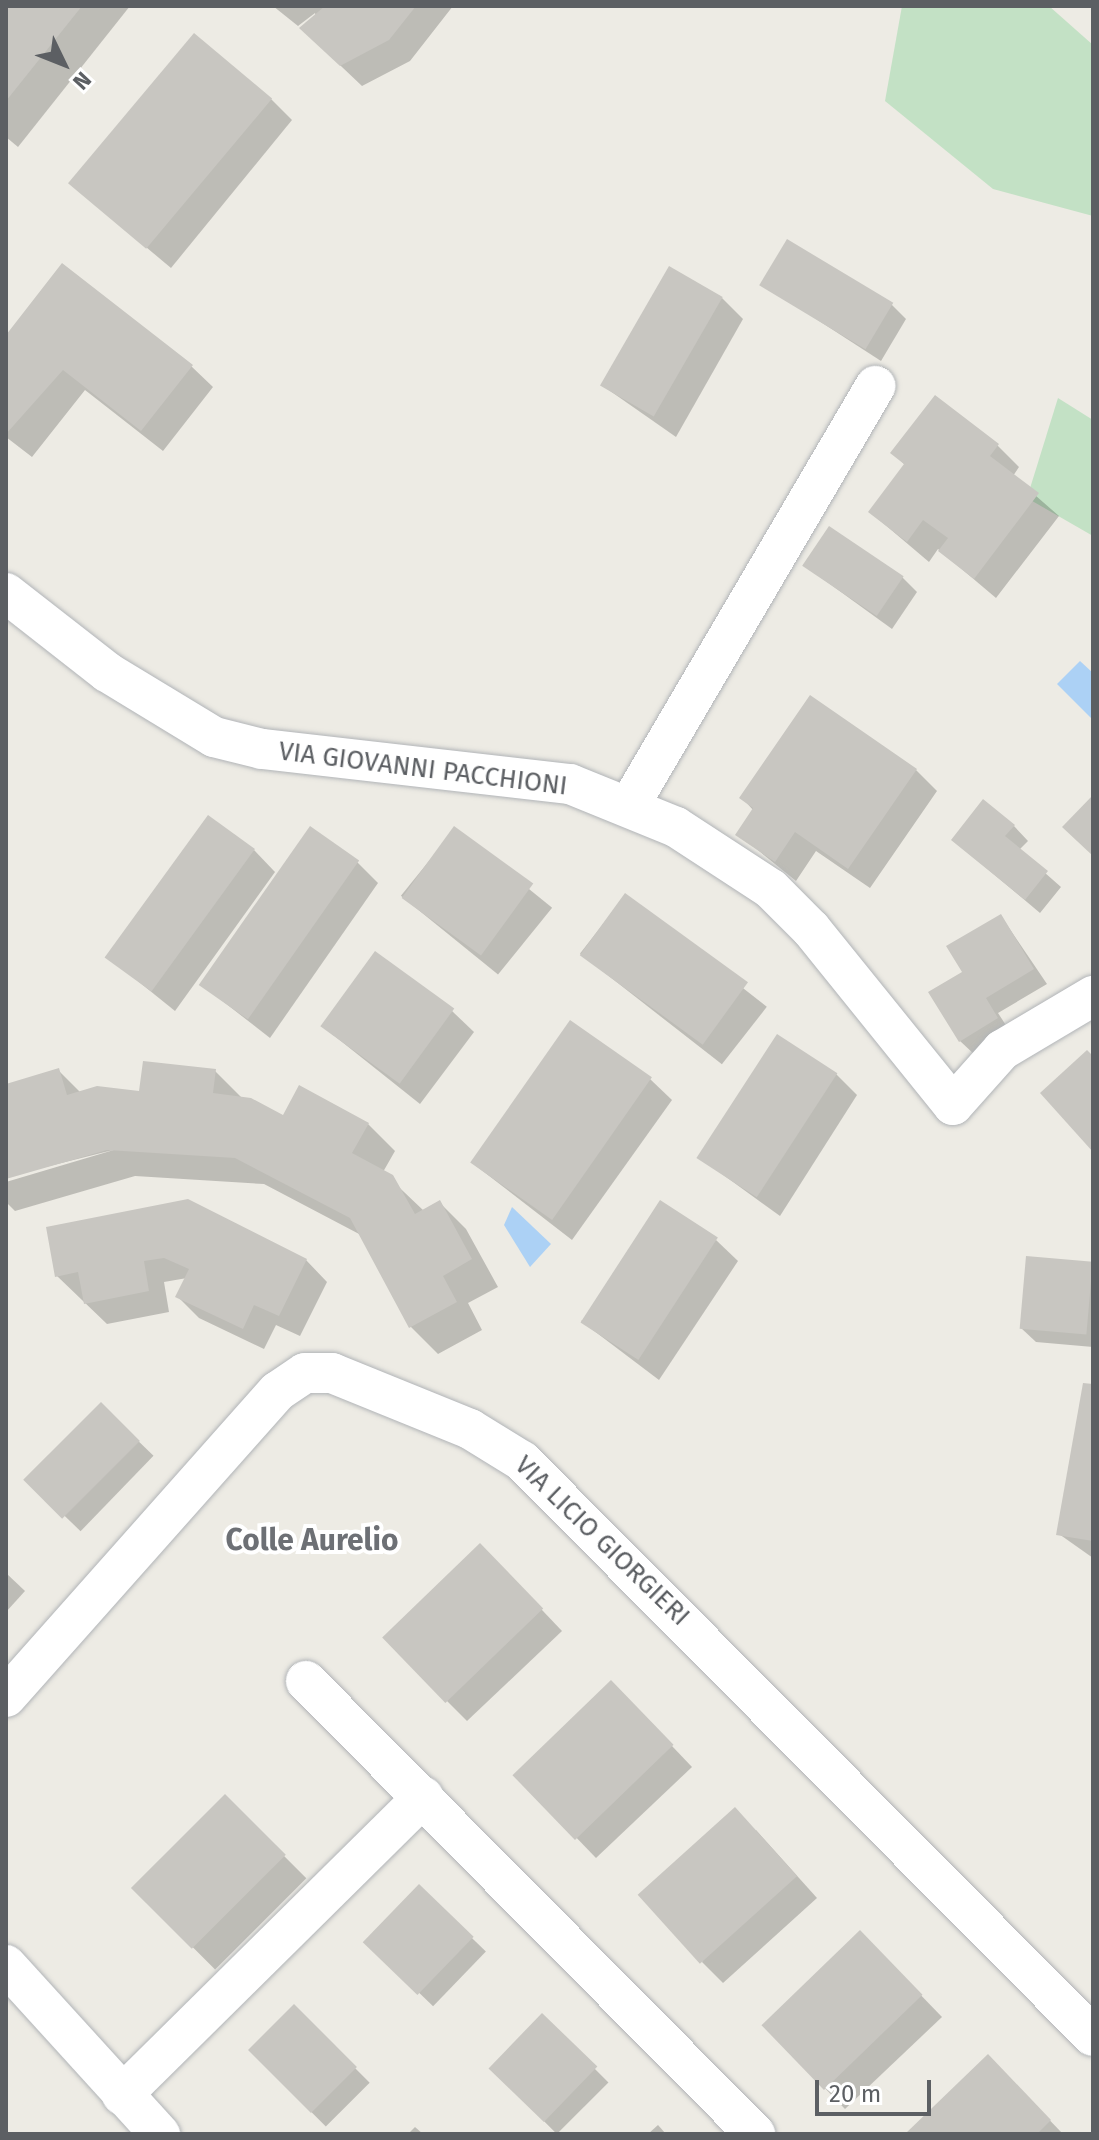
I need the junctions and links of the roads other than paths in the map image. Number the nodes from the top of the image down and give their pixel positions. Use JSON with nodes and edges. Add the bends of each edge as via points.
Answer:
{"nodes":[{"id":1,"x":875,"y":386,"type":"dead end"},
{"id":2,"x":6,"y":593,"type":"edge"},
{"id":3,"x":629,"y":806,"type":"junction"},
{"id":4,"x":1093,"y":996,"type":"edge"},
{"id":5,"x":306,"y":1681,"type":"dead end"},
{"id":6,"x":6,"y":1697,"type":"edge"},
{"id":7,"x":423,"y":1797,"type":"junction"},
{"id":8,"x":6,"y":1965,"type":"edge"},
{"id":9,"x":1093,"y":2036,"type":"edge"},
{"id":10,"x":122,"y":2095,"type":"junction"},
{"id":11,"x":160,"y":2134,"type":"edge"},
{"id":12,"x":755,"y":2134,"type":"edge"}],
"edges":[{"from":1,"to":3,"type":"street"},
{"from":2,"to":3,"type":"street","name":"VIA GIOVANNI PACCHIONI","via":[[107,672],[214,737],[262,749],[512,774]]},
{"from":3,"to":4,"type":"street","name":"VIA GIOVANNI PACCHIONI","via":[[721,852],[771,889],[953,1105],[1002,1050]]},
{"from":5,"to":7,"type":"street"},
{"from":6,"to":9,"type":"street","name":"VIA LICIO GIORGIERI","via":[[278,1391],[314,1372],[351,1379],[482,1434],[522,1461]]},
{"from":7,"to":10,"type":"street"},
{"from":7,"to":12,"type":"street"},
{"from":8,"to":10,"type":"street"},
{"from":10,"to":11,"type":"street"}]}
